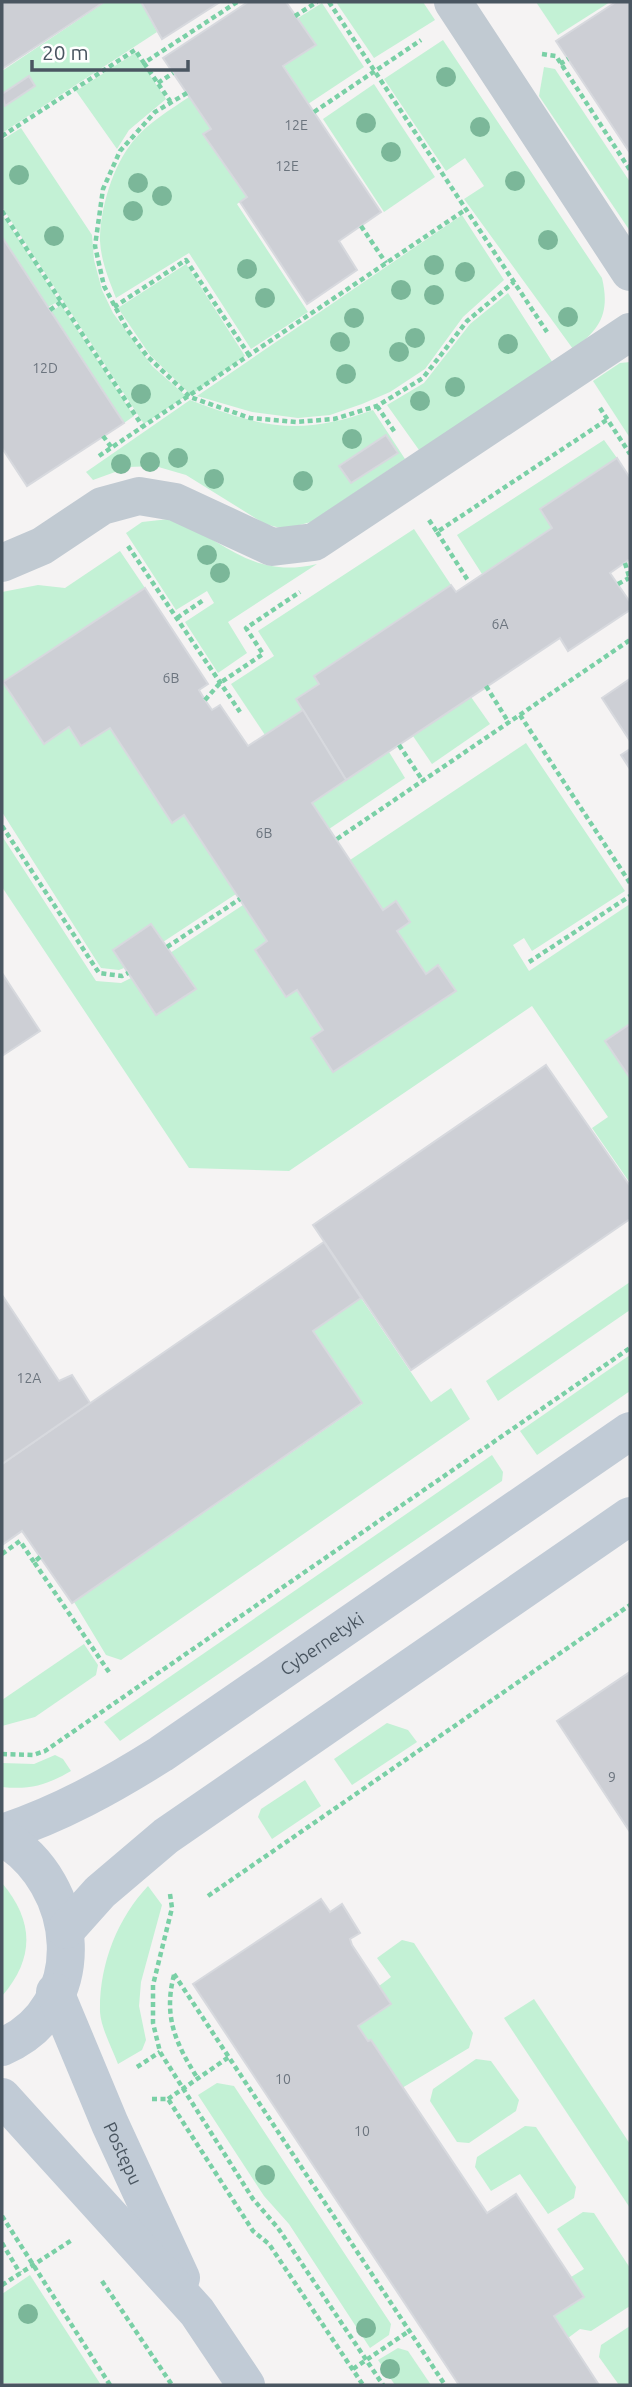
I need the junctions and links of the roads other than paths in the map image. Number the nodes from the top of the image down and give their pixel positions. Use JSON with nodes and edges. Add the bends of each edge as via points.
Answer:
{"nodes":[{"id":1,"x":457,"y":8,"type":"edge"},
{"id":2,"x":630,"y":272,"type":"edge"},
{"id":3,"x":630,"y":332,"type":"edge"},
{"id":4,"x":2,"y":563,"type":"edge"},
{"id":5,"x":630,"y":1431,"type":"edge"},
{"id":6,"x":630,"y":1516,"type":"edge"},
{"id":7,"x":2,"y":1835,"type":"edge"},
{"id":8,"x":66,"y":1930,"type":"junction"},
{"id":9,"x":55,"y":1992,"type":"junction"},
{"id":10,"x":2,"y":2047,"type":"edge"},
{"id":11,"x":2,"y":2097,"type":"edge"},
{"id":12,"x":197,"y":2312,"type":"junction"},
{"id":13,"x":246,"y":2385,"type":"edge"}],
"edges":[{"from":1,"to":2,"type":"street"},
{"from":3,"to":4,"type":"street","via":[[314,542],[272,547],[175,502],[139,496],[102,506],[42,546]]},
{"from":5,"to":7,"type":"street","name":"Cybernetyki","via":[[161,1754],[50,1818]]},
{"from":6,"to":8,"type":"street","via":[[141,1854]]},
{"from":7,"to":8,"type":"street","via":[[48,1880]]},
{"from":8,"to":9,"type":"street","via":[[66,1957]]},
{"from":9,"to":10,"type":"street","via":[[30,2028]]},
{"from":9,"to":12,"type":"street","name":"Postępu"},
{"from":11,"to":12,"type":"street","name":"Postępu"},
{"from":12,"to":13,"type":"street","name":"Postępu"}]}
